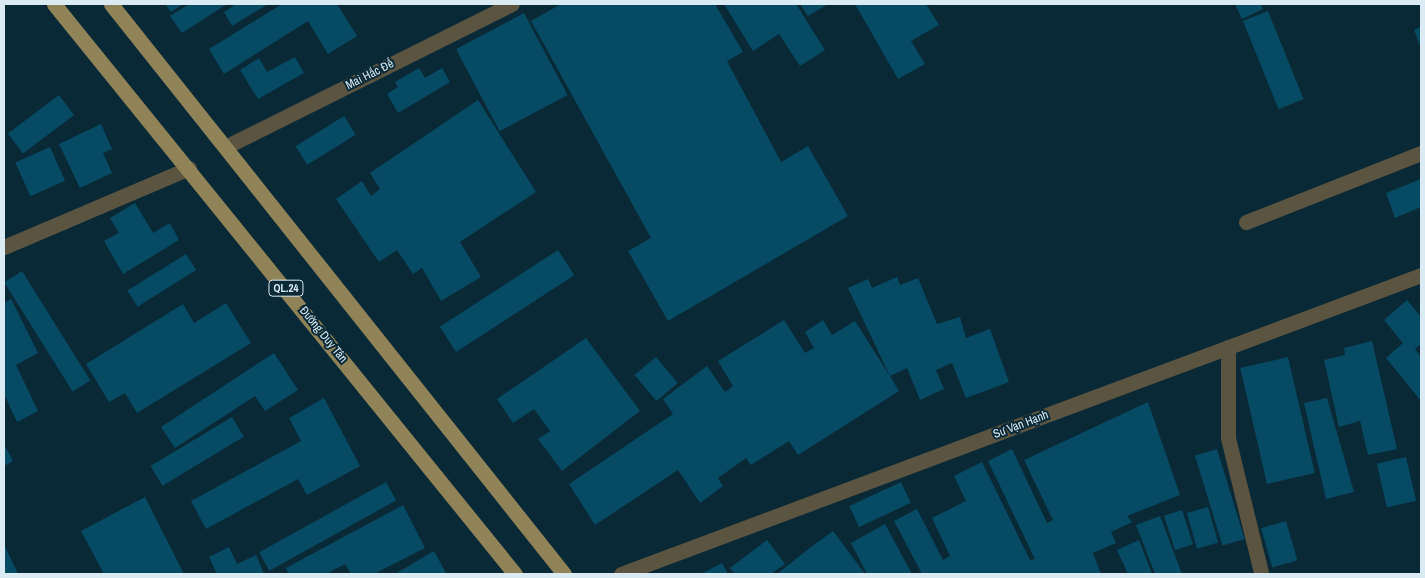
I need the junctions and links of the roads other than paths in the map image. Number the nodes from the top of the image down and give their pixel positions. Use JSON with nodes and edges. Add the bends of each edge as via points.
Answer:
{"nodes":[{"id":1,"x":54,"y":4,"type":"edge"},
{"id":2,"x":111,"y":4,"type":"edge"},
{"id":3,"x":512,"y":4,"type":"edge"},
{"id":4,"x":227,"y":146,"type":"junction"},
{"id":5,"x":1421,"y":153,"type":"edge"},
{"id":6,"x":189,"y":168,"type":"junction"},
{"id":7,"x":1246,"y":222,"type":"dead end"},
{"id":8,"x":4,"y":248,"type":"edge"},
{"id":9,"x":1421,"y":275,"type":"edge"},
{"id":10,"x":1228,"y":347,"type":"junction"},
{"id":11,"x":1262,"y":572,"type":"dead end"},
{"id":12,"x":515,"y":574,"type":"edge"},
{"id":13,"x":564,"y":574,"type":"edge"},
{"id":14,"x":621,"y":574,"type":"edge"}],
"edges":[{"from":1,"to":6,"type":"main road","name":"Đường Duy Tân","number":"QL.24"},
{"from":2,"to":4,"type":"main road"},
{"from":3,"to":4,"type":"street","name":"Mai Hắc Đế"},
{"from":4,"to":13,"type":"main road"},
{"from":5,"to":7,"type":"street"},
{"from":6,"to":8,"type":"street"},
{"from":6,"to":12,"type":"main road","name":"Đường Duy Tân","number":"QL.24"},
{"from":9,"to":10,"type":"street","name":"Sư Vạn Hạnh"},
{"from":10,"to":11,"type":"street","via":[[1228,438]]},
{"from":10,"to":14,"type":"street","name":"Sư Vạn Hạnh"}]}
